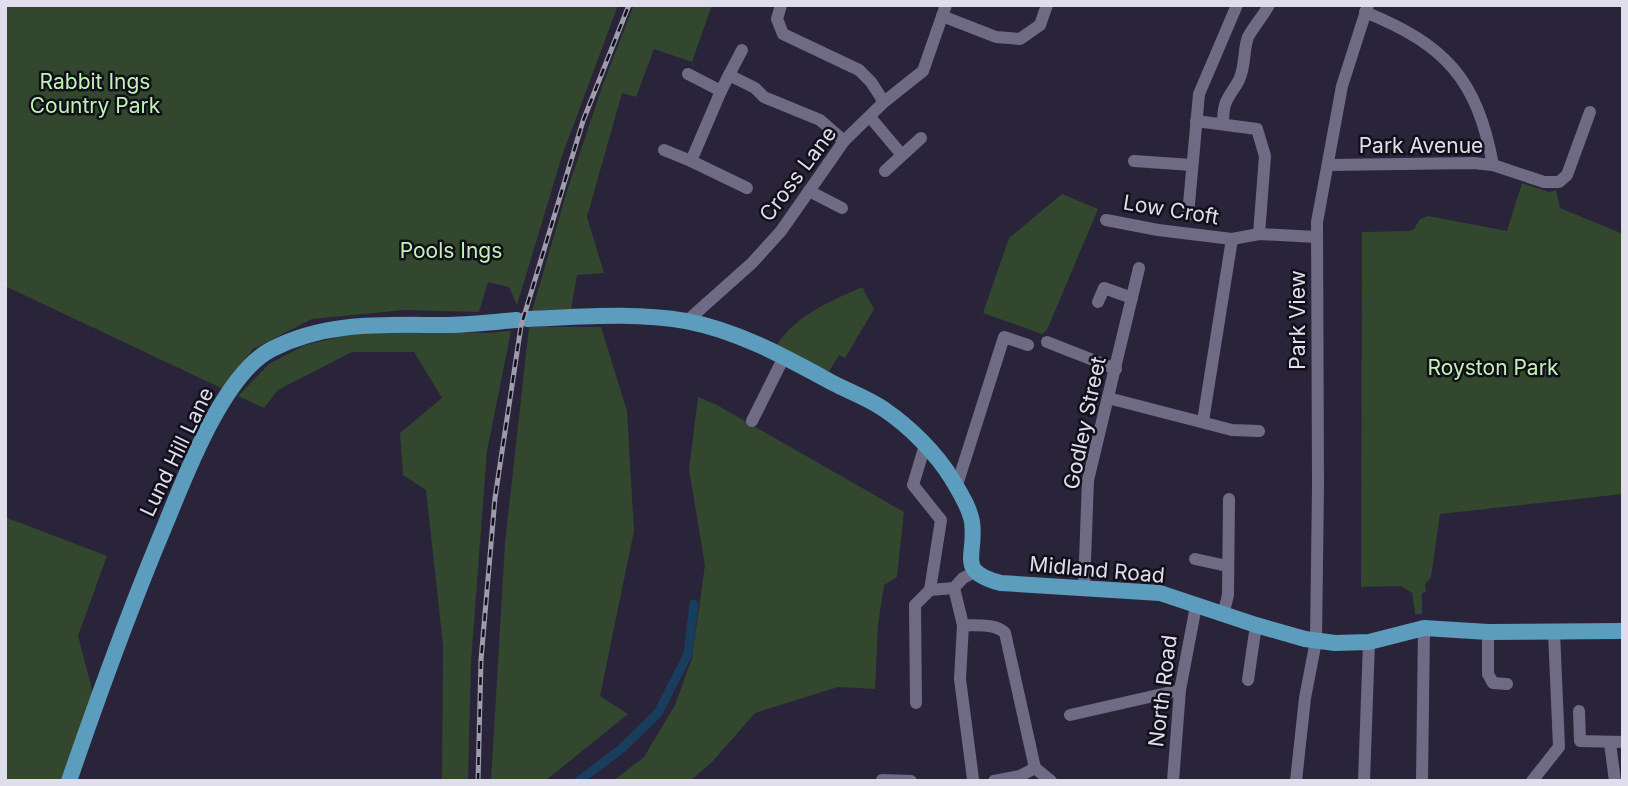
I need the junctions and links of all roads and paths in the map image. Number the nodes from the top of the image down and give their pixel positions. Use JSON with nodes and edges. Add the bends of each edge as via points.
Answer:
{"nodes":[{"id":1,"x":781,"y":5,"type":"edge"},
{"id":2,"x":1047,"y":5,"type":"edge"},
{"id":3,"x":1237,"y":5,"type":"edge"},
{"id":4,"x":1269,"y":5,"type":"edge"},
{"id":5,"x":1366,"y":8,"type":"edge"},
{"id":6,"x":944,"y":11,"type":"edge"},
{"id":7,"x":742,"y":50,"type":"dead end"},
{"id":8,"x":688,"y":74,"type":"dead end"},
{"id":9,"x":729,"y":75,"type":"junction"},
{"id":10,"x":721,"y":91,"type":"junction"},
{"id":11,"x":884,"y":102,"type":"junction"},
{"id":12,"x":1590,"y":112,"type":"dead end"},
{"id":13,"x":870,"y":117,"type":"junction"},
{"id":14,"x":1196,"y":121,"type":"junction"},
{"id":15,"x":1223,"y":124,"type":"junction"},
{"id":16,"x":921,"y":138,"type":"dead end"},
{"id":17,"x":844,"y":141,"type":"junction"},
{"id":18,"x":664,"y":150,"type":"dead end"},
{"id":19,"x":902,"y":155,"type":"junction"},
{"id":20,"x":691,"y":160,"type":"junction"},
{"id":21,"x":1134,"y":161,"type":"dead end"},
{"id":22,"x":1192,"y":165,"type":"junction"},
{"id":23,"x":1328,"y":165,"type":"junction"},
{"id":24,"x":1493,"y":165,"type":"junction"},
{"id":25,"x":884,"y":171,"type":"dead end"},
{"id":26,"x":747,"y":188,"type":"dead end"},
{"id":27,"x":809,"y":191,"type":"junction"},
{"id":28,"x":842,"y":208,"type":"dead end"},
{"id":29,"x":1188,"y":215,"type":"dead end"},
{"id":30,"x":1105,"y":220,"type":"dead end"},
{"id":31,"x":1259,"y":234,"type":"junction"},
{"id":32,"x":1317,"y":237,"type":"junction"},
{"id":33,"x":1231,"y":239,"type":"junction"},
{"id":34,"x":1139,"y":268,"type":"dead end"},
{"id":35,"x":1132,"y":298,"type":"junction"},
{"id":36,"x":1098,"y":302,"type":"dead end"},
{"id":37,"x":687,"y":321,"type":"junction"},
{"id":38,"x":1047,"y":342,"type":"dead end"},
{"id":39,"x":1028,"y":345,"type":"dead end"},
{"id":40,"x":784,"y":357,"type":"junction"},
{"id":41,"x":1116,"y":369,"type":"junction"},
{"id":42,"x":1108,"y":398,"type":"junction"},
{"id":43,"x":752,"y":421,"type":"dead end"},
{"id":44,"x":1203,"y":421,"type":"junction"},
{"id":45,"x":1259,"y":431,"type":"dead end"},
{"id":46,"x":925,"y":444,"type":"junction"},
{"id":47,"x":956,"y":488,"type":"junction"},
{"id":48,"x":1229,"y":499,"type":"dead end"},
{"id":49,"x":1195,"y":559,"type":"dead end"},
{"id":50,"x":1227,"y":566,"type":"junction"},
{"id":51,"x":975,"y":572,"type":"junction"},
{"id":52,"x":954,"y":588,"type":"junction"},
{"id":53,"x":1084,"y":588,"type":"junction"},
{"id":54,"x":930,"y":590,"type":"junction"},
{"id":55,"x":1196,"y":606,"type":"junction"},
{"id":56,"x":1223,"y":615,"type":"junction"},
{"id":57,"x":962,"y":625,"type":"junction"},
{"id":58,"x":1256,"y":625,"type":"junction"},
{"id":59,"x":1424,"y":628,"type":"junction"},
{"id":60,"x":1623,"y":631,"type":"edge"},
{"id":61,"x":1488,"y":632,"type":"junction"},
{"id":62,"x":1554,"y":632,"type":"junction"},
{"id":63,"x":1316,"y":641,"type":"junction"},
{"id":64,"x":1369,"y":642,"type":"junction"},
{"id":65,"x":1248,"y":680,"type":"dead end"},
{"id":66,"x":1507,"y":684,"type":"dead end"},
{"id":67,"x":1180,"y":690,"type":"junction"},
{"id":68,"x":916,"y":703,"type":"dead end"},
{"id":69,"x":1579,"y":711,"type":"dead end"},
{"id":70,"x":1070,"y":715,"type":"dead end"},
{"id":71,"x":1616,"y":743,"type":"edge"},
{"id":72,"x":1035,"y":768,"type":"junction"},
{"id":73,"x":882,"y":780,"type":"edge"},
{"id":74,"x":970,"y":780,"type":"edge"},
{"id":75,"x":69,"y":781,"type":"edge"},
{"id":76,"x":911,"y":781,"type":"edge"},
{"id":77,"x":994,"y":781,"type":"edge"},
{"id":78,"x":1051,"y":781,"type":"edge"},
{"id":79,"x":1173,"y":781,"type":"edge"},
{"id":80,"x":1296,"y":781,"type":"edge"},
{"id":81,"x":1364,"y":781,"type":"edge"},
{"id":82,"x":1422,"y":781,"type":"edge"},
{"id":83,"x":1532,"y":781,"type":"edge"},
{"id":84,"x":1615,"y":781,"type":"edge"}],
"edges":[{"from":1,"to":11,"type":"street","via":[[777,19],[783,34],[859,70]]},
{"from":2,"to":6,"type":"street","via":[[1040,24],[1020,38],[996,37]]},
{"from":3,"to":14,"type":"street","via":[[1199,94]]},
{"from":4,"to":15,"type":"street","via":[[1247,40],[1246,61],[1227,95]]},
{"from":5,"to":23,"type":"street","name":"Park View","via":[[1342,86]]},
{"from":5,"to":24,"type":"street","via":[[1432,48],[1461,76],[1478,107]]},
{"from":6,"to":11,"type":"street","name":"Cross Lane","via":[[923,71]]},
{"from":7,"to":9,"type":"street"},
{"from":8,"to":10,"type":"street"},
{"from":9,"to":10,"type":"street"},
{"from":9,"to":17,"type":"street","via":[[764,97],[820,120]]},
{"from":10,"to":20,"type":"street"},
{"from":11,"to":13,"type":"street","name":"Cross Lane"},
{"from":12,"to":24,"type":"street","name":"Park Avenue","via":[[1567,175],[1559,182],[1544,182]]},
{"from":13,"to":17,"type":"street","name":"Cross Lane"},
{"from":13,"to":19,"type":"street"},
{"from":14,"to":15,"type":"street"},
{"from":14,"to":22,"type":"street"},
{"from":15,"to":31,"type":"street","via":[[1256,130],[1261,143],[1265,156]]},
{"from":16,"to":19,"type":"street"},
{"from":17,"to":27,"type":"street","name":"Cross Lane"},
{"from":18,"to":20,"type":"street"},
{"from":19,"to":25,"type":"street"},
{"from":20,"to":26,"type":"street"},
{"from":21,"to":22,"type":"street"},
{"from":22,"to":29,"type":"street"},
{"from":23,"to":24,"type":"street","name":"Park Avenue"},
{"from":23,"to":32,"type":"street","name":"Park View"},
{"from":27,"to":28,"type":"street"},
{"from":27,"to":37,"type":"street","name":"Cross Lane","via":[[752,263]]},
{"from":30,"to":33,"type":"street","name":"Low Croft"},
{"from":31,"to":32,"type":"street","name":"Low Croft"},
{"from":31,"to":33,"type":"street","name":"Low Croft"},
{"from":32,"to":63,"type":"street","name":"Park View"},
{"from":33,"to":44,"type":"street"},
{"from":34,"to":35,"type":"street","name":"Godley Street"},
{"from":35,"to":36,"type":"street","via":[[1105,284]]},
{"from":35,"to":41,"type":"street","name":"Godley Street"},
{"from":37,"to":40,"type":"main road"},
{"from":37,"to":75,"type":"main road","name":"Lund Hill Lane","via":[[624,316],[376,324],[309,333],[270,349],[230,388],[192,461],[114,650]]},
{"from":38,"to":41,"type":"street"},
{"from":39,"to":47,"type":"street","via":[[1004,337]]},
{"from":40,"to":43,"type":"street"},
{"from":40,"to":46,"type":"main road","via":[[885,410]]},
{"from":41,"to":42,"type":"street","name":"Godley Street"},
{"from":42,"to":44,"type":"street"},
{"from":42,"to":53,"type":"street","name":"Godley Street","via":[[1088,480]]},
{"from":44,"to":45,"type":"street","via":[[1232,430]]},
{"from":46,"to":47,"type":"main road"},
{"from":46,"to":54,"type":"street","via":[[914,485],[941,520]]},
{"from":47,"to":51,"type":"main road","via":[[972,518]]},
{"from":48,"to":50,"type":"street"},
{"from":49,"to":50,"type":"street"},
{"from":50,"to":56,"type":"street"},
{"from":51,"to":52,"type":"street"},
{"from":51,"to":53,"type":"main road","name":"Midland Road","via":[[1001,583]]},
{"from":52,"to":54,"type":"street"},
{"from":52,"to":57,"type":"street"},
{"from":53,"to":55,"type":"main road","name":"Midland Road","via":[[1152,592]]},
{"from":54,"to":68,"type":"street","via":[[915,605]]},
{"from":55,"to":56,"type":"main road","name":"Midland Road"},
{"from":55,"to":67,"type":"street","name":"North Road"},
{"from":56,"to":58,"type":"main road","name":"Midland Road"},
{"from":57,"to":72,"type":"street","via":[[994,627],[1005,634]]},
{"from":57,"to":74,"type":"street","via":[[960,679]]},
{"from":58,"to":63,"type":"main road","name":"Midland Road"},
{"from":58,"to":65,"type":"street"},
{"from":59,"to":61,"type":"main road","name":"Midland Road"},
{"from":59,"to":64,"type":"main road","name":"Midland Road"},
{"from":59,"to":82,"type":"street"},
{"from":60,"to":62,"type":"main road","name":"Midland Road"},
{"from":61,"to":62,"type":"main road","name":"Midland Road"},
{"from":61,"to":66,"type":"street","via":[[1488,674],[1493,683]]},
{"from":62,"to":83,"type":"street","via":[[1559,747]]},
{"from":63,"to":64,"type":"main road","name":"Midland Road"},
{"from":63,"to":80,"type":"street","name":"Park View"},
{"from":64,"to":81,"type":"street"},
{"from":67,"to":70,"type":"street"},
{"from":67,"to":79,"type":"street","name":"North Road"},
{"from":69,"to":71,"type":"street","via":[[1580,741]]},
{"from":71,"to":84,"type":"street"},
{"from":72,"to":77,"type":"street"},
{"from":72,"to":78,"type":"street"},
{"from":73,"to":76,"type":"street"}]}
